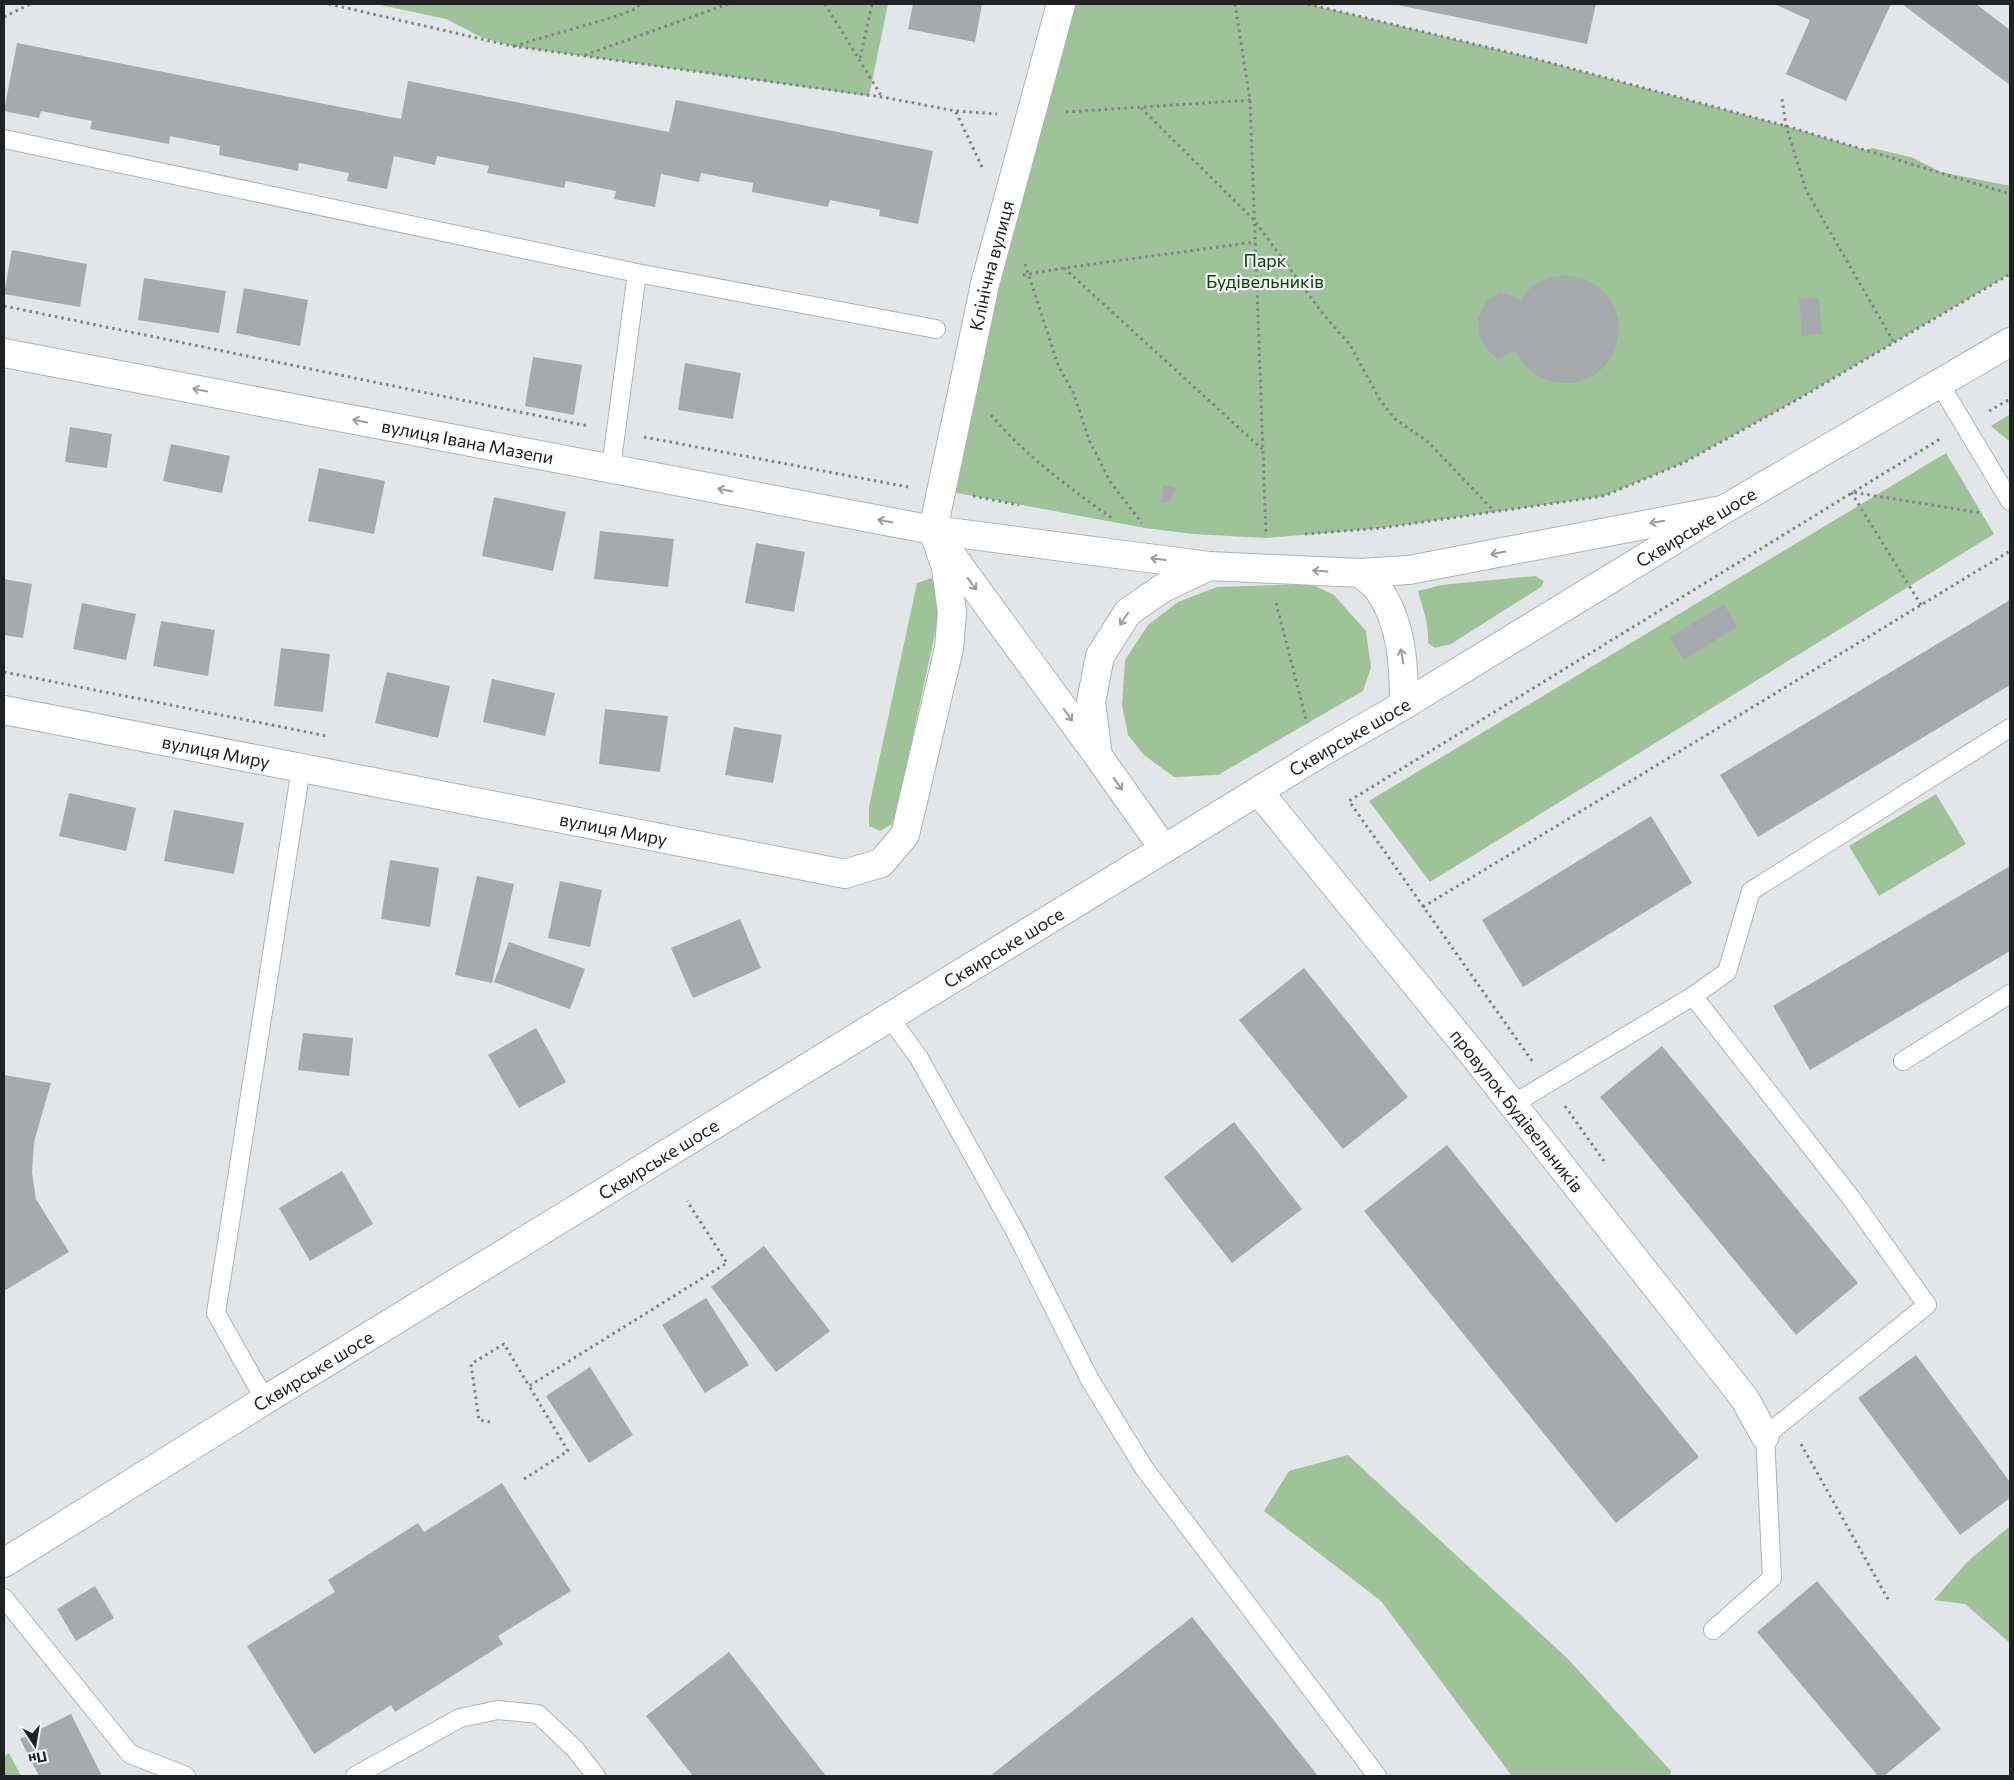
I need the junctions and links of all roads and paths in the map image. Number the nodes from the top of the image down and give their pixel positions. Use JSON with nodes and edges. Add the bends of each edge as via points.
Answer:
{"nodes":[{"id":1,"x":30,"y":4,"type":"edge"},
{"id":2,"x":329,"y":4,"type":"edge"},
{"id":3,"x":641,"y":4,"type":"edge"},
{"id":4,"x":728,"y":4,"type":"edge"},
{"id":5,"x":825,"y":4,"type":"edge"},
{"id":6,"x":872,"y":4,"type":"edge"},
{"id":7,"x":1061,"y":4,"type":"edge"},
{"id":8,"x":1235,"y":4,"type":"edge"},
{"id":9,"x":1308,"y":4,"type":"edge"},
{"id":10,"x":4,"y":17,"type":"edge"},
{"id":11,"x":512,"y":46,"type":"junction"},
{"id":12,"x":583,"y":56,"type":"junction"},
{"id":13,"x":860,"y":58,"type":"junction"},
{"id":14,"x":882,"y":97,"type":"junction"},
{"id":15,"x":1782,"y":99,"type":"dead end"},
{"id":16,"x":1250,"y":100,"type":"junction"},
{"id":17,"x":1140,"y":108,"type":"junction"},
{"id":18,"x":956,"y":111,"type":"junction"},
{"id":19,"x":1031,"y":113,"type":"junction"},
{"id":20,"x":1786,"y":126,"type":"junction"},
{"id":21,"x":4,"y":139,"type":"edge"},
{"id":22,"x":982,"y":168,"type":"dead end"},
{"id":23,"x":2010,"y":194,"type":"edge"},
{"id":24,"x":1003,"y":216,"type":"junction"},
{"id":25,"x":1254,"y":220,"type":"junction"},
{"id":26,"x":1255,"y":242,"type":"junction"},
{"id":27,"x":1064,"y":268,"type":"junction"},
{"id":28,"x":637,"y":273,"type":"junction"},
{"id":29,"x":1030,"y":274,"type":"junction"},
{"id":30,"x":2010,"y":274,"type":"edge"},
{"id":31,"x":985,"y":284,"type":"junction"},
{"id":32,"x":4,"y":306,"type":"edge"},
{"id":33,"x":936,"y":329,"type":"dead end"},
{"id":34,"x":1893,"y":341,"type":"junction"},
{"id":35,"x":2010,"y":342,"type":"edge"},
{"id":36,"x":4,"y":353,"type":"edge"},
{"id":37,"x":1939,"y":383,"type":"junction"},
{"id":38,"x":2010,"y":400,"type":"edge"},
{"id":39,"x":986,"y":409,"type":"dead end"},
{"id":40,"x":1964,"y":425,"type":"junction"},
{"id":41,"x":615,"y":432,"type":"junction"},
{"id":42,"x":1263,"y":449,"type":"junction"},
{"id":43,"x":611,"y":468,"type":"junction"},
{"id":44,"x":941,"y":490,"type":"junction"},
{"id":45,"x":1851,"y":492,"type":"junction"},
{"id":46,"x":2010,"y":502,"type":"edge"},
{"id":47,"x":1027,"y":506,"type":"dead end"},
{"id":48,"x":1723,"y":510,"type":"junction"},
{"id":49,"x":1494,"y":511,"type":"junction"},
{"id":50,"x":1992,"y":514,"type":"dead end"},
{"id":51,"x":1112,"y":518,"type":"dead end"},
{"id":52,"x":1137,"y":526,"type":"dead end"},
{"id":53,"x":933,"y":530,"type":"junction"},
{"id":54,"x":1304,"y":534,"type":"dead end"},
{"id":55,"x":1266,"y":538,"type":"dead end"},
{"id":56,"x":2010,"y":551,"type":"edge"},
{"id":57,"x":1209,"y":566,"type":"junction"},
{"id":58,"x":1360,"y":573,"type":"junction"},
{"id":59,"x":1274,"y":594,"type":"dead end"},
{"id":60,"x":1921,"y":605,"type":"junction"},
{"id":61,"x":1404,"y":704,"type":"junction"},
{"id":62,"x":4,"y":710,"type":"edge"},
{"id":63,"x":1307,"y":724,"type":"dead end"},
{"id":64,"x":2010,"y":728,"type":"edge"},
{"id":65,"x":1098,"y":756,"type":"junction"},
{"id":66,"x":301,"y":768,"type":"junction"},
{"id":67,"x":1259,"y":792,"type":"junction"},
{"id":68,"x":1164,"y":848,"type":"junction"},
{"id":69,"x":1423,"y":907,"type":"junction"},
{"id":70,"x":2010,"y":994,"type":"edge"},
{"id":71,"x":1692,"y":996,"type":"junction"},
{"id":72,"x":890,"y":1018,"type":"junction"},
{"id":73,"x":1903,"y":1061,"type":"dead end"},
{"id":74,"x":1548,"y":1084,"type":"junction"},
{"id":75,"x":1513,"y":1104,"type":"junction"},
{"id":76,"x":687,"y":1201,"type":"dead end"},
{"id":77,"x":529,"y":1386,"type":"junction"},
{"id":78,"x":265,"y":1400,"type":"junction"},
{"id":79,"x":490,"y":1422,"type":"dead end"},
{"id":80,"x":1765,"y":1436,"type":"junction"},
{"id":81,"x":524,"y":1479,"type":"dead end"},
{"id":82,"x":4,"y":1563,"type":"edge"},
{"id":83,"x":4,"y":1598,"type":"edge"},
{"id":84,"x":1713,"y":1630,"type":"dead end"},
{"id":85,"x":186,"y":1776,"type":"edge"},
{"id":86,"x":355,"y":1776,"type":"edge"},
{"id":87,"x":596,"y":1776,"type":"edge"},
{"id":88,"x":1377,"y":1776,"type":"edge"}],
"edges":[{"from":1,"to":10,"type":"path"},
{"from":2,"to":11,"type":"path"},
{"from":3,"to":11,"type":"path","via":[[617,16]]},
{"from":4,"to":12,"type":"path"},
{"from":5,"to":13,"type":"path"},
{"from":6,"to":13,"type":"path"},
{"from":7,"to":19,"type":"street","name":"Клінічна вулиця"},
{"from":8,"to":16,"type":"path"},
{"from":9,"to":20,"type":"path","via":[[1532,58]]},
{"from":11,"to":12,"type":"path"},
{"from":12,"to":14,"type":"path"},
{"from":13,"to":14,"type":"path"},
{"from":14,"to":18,"type":"path"},
{"from":15,"to":20,"type":"path"},
{"from":16,"to":17,"type":"path"},
{"from":16,"to":25,"type":"path"},
{"from":17,"to":19,"type":"path"},
{"from":17,"to":25,"type":"path"},
{"from":18,"to":19,"type":"path"},
{"from":18,"to":22,"type":"path"},
{"from":19,"to":24,"type":"street","name":"Клінічна вулиця"},
{"from":20,"to":23,"type":"path"},
{"from":20,"to":34,"type":"path","via":[[1806,190]]},
{"from":21,"to":28,"type":"lane"},
{"from":24,"to":29,"type":"path"},
{"from":24,"to":31,"type":"street","name":"Клінічна вулиця"},
{"from":25,"to":26,"type":"path"},
{"from":25,"to":49,"type":"path","via":[[1323,314],[1350,345],[1380,400],[1395,419],[1428,441]]},
{"from":26,"to":27,"type":"path"},
{"from":26,"to":42,"type":"path"},
{"from":27,"to":29,"type":"path"},
{"from":27,"to":42,"type":"path"},
{"from":28,"to":33,"type":"lane"},
{"from":28,"to":41,"type":"lane"},
{"from":29,"to":31,"type":"path"},
{"from":29,"to":52,"type":"path","via":[[1058,365],[1074,394],[1089,440],[1111,483],[1145,528]]},
{"from":30,"to":34,"type":"path"},
{"from":31,"to":44,"type":"street","name":"Клінічна вулиця"},
{"from":32,"to":41,"type":"path"},
{"from":34,"to":49,"type":"path","via":[[1800,398],[1685,462],[1604,496]]},
{"from":35,"to":37,"type":"street","name":"Сквирське шосе"},
{"from":43,"to":36,"type":"street","name":"вулиця Івана Мазепи","one_way":true},
{"from":37,"to":40,"type":"lane"},
{"from":37,"to":48,"type":"street","name":"Сквирське шосе"},
{"from":38,"to":40,"type":"path"},
{"from":39,"to":51,"type":"path","via":[[1039,464]]},
{"from":40,"to":45,"type":"path"},
{"from":40,"to":46,"type":"lane"},
{"from":41,"to":43,"type":"lane"},
{"from":41,"to":44,"type":"path","via":[[917,489]]},
{"from":42,"to":55,"type":"path"},
{"from":53,"to":43,"type":"street","name":"вулиця Івана Мазепи","one_way":true},
{"from":44,"to":47,"type":"path"},
{"from":44,"to":53,"type":"street","name":"Клінічна вулиця"},
{"from":45,"to":50,"type":"path"},
{"from":45,"to":60,"type":"path"},
{"from":45,"to":69,"type":"path","via":[[1348,801]]},
{"from":48,"to":58,"type":"street","name":"вулиця Івана Мазепи","one_way":true,"via":[[1409,570]]},
{"from":48,"to":61,"type":"street","name":"Сквирське шосе"},
{"from":49,"to":54,"type":"path","via":[[1381,528]]},
{"from":57,"to":53,"type":"street","name":"вулиця Івана Мазепи","one_way":true},
{"from":53,"to":65,"type":"street","one_way":true},
{"from":53,"to":66,"type":"street","name":"вулиця Миру","via":[[946,568],[951,603],[949,648],[904,835],[881,863],[845,874]]},
{"from":56,"to":60,"type":"path"},
{"from":58,"to":57,"type":"street","name":"вулиця Івана Мазепи","one_way":true},
{"from":57,"to":65,"type":"street","one_way":true,"via":[[1163,588],[1128,612],[1100,656],[1091,702]]},
{"from":61,"to":58,"type":"street","one_way":true,"via":[[1404,669],[1398,636],[1377,588]]},
{"from":59,"to":63,"type":"path"},
{"from":60,"to":69,"type":"path"},
{"from":61,"to":67,"type":"street","name":"Сквирське шосе"},
{"from":62,"to":66,"type":"street","name":"вулиця Миру"},
{"from":64,"to":71,"type":"lane","via":[[1751,891],[1726,972]]},
{"from":65,"to":68,"type":"street","one_way":true},
{"from":66,"to":78,"type":"lane","via":[[216,1313]]},
{"from":67,"to":68,"type":"street","name":"Сквирське шосе"},
{"from":67,"to":75,"type":"street","name":"провулок Будівельників"},
{"from":68,"to":72,"type":"street","name":"Сквирське шосе"},
{"from":69,"to":74,"type":"path"},
{"from":70,"to":73,"type":"lane"},
{"from":71,"to":74,"type":"lane"},
{"from":71,"to":80,"type":"lane","via":[[1851,1198],[1927,1305]]},
{"from":72,"to":78,"type":"street","name":"Сквирське шосе"},
{"from":72,"to":88,"type":"lane","via":[[919,1058],[1016,1232],[1090,1380],[1144,1468]]},
{"from":74,"to":75,"type":"lane"},
{"from":75,"to":80,"type":"street","name":"провулок Будівельників","via":[[1745,1399]]},
{"from":76,"to":77,"type":"path","via":[[727,1263]]},
{"from":77,"to":79,"type":"path","via":[[504,1344],[470,1364],[479,1420]]},
{"from":77,"to":81,"type":"path","via":[[568,1450]]},
{"from":78,"to":82,"type":"street","name":"Сквирське шосе"},
{"from":80,"to":84,"type":"lane","via":[[1772,1578]]},
{"from":83,"to":85,"type":"lane","via":[[130,1754]]},
{"from":86,"to":87,"type":"lane","via":[[460,1718],[498,1710],[538,1714],[575,1749]]}]}
